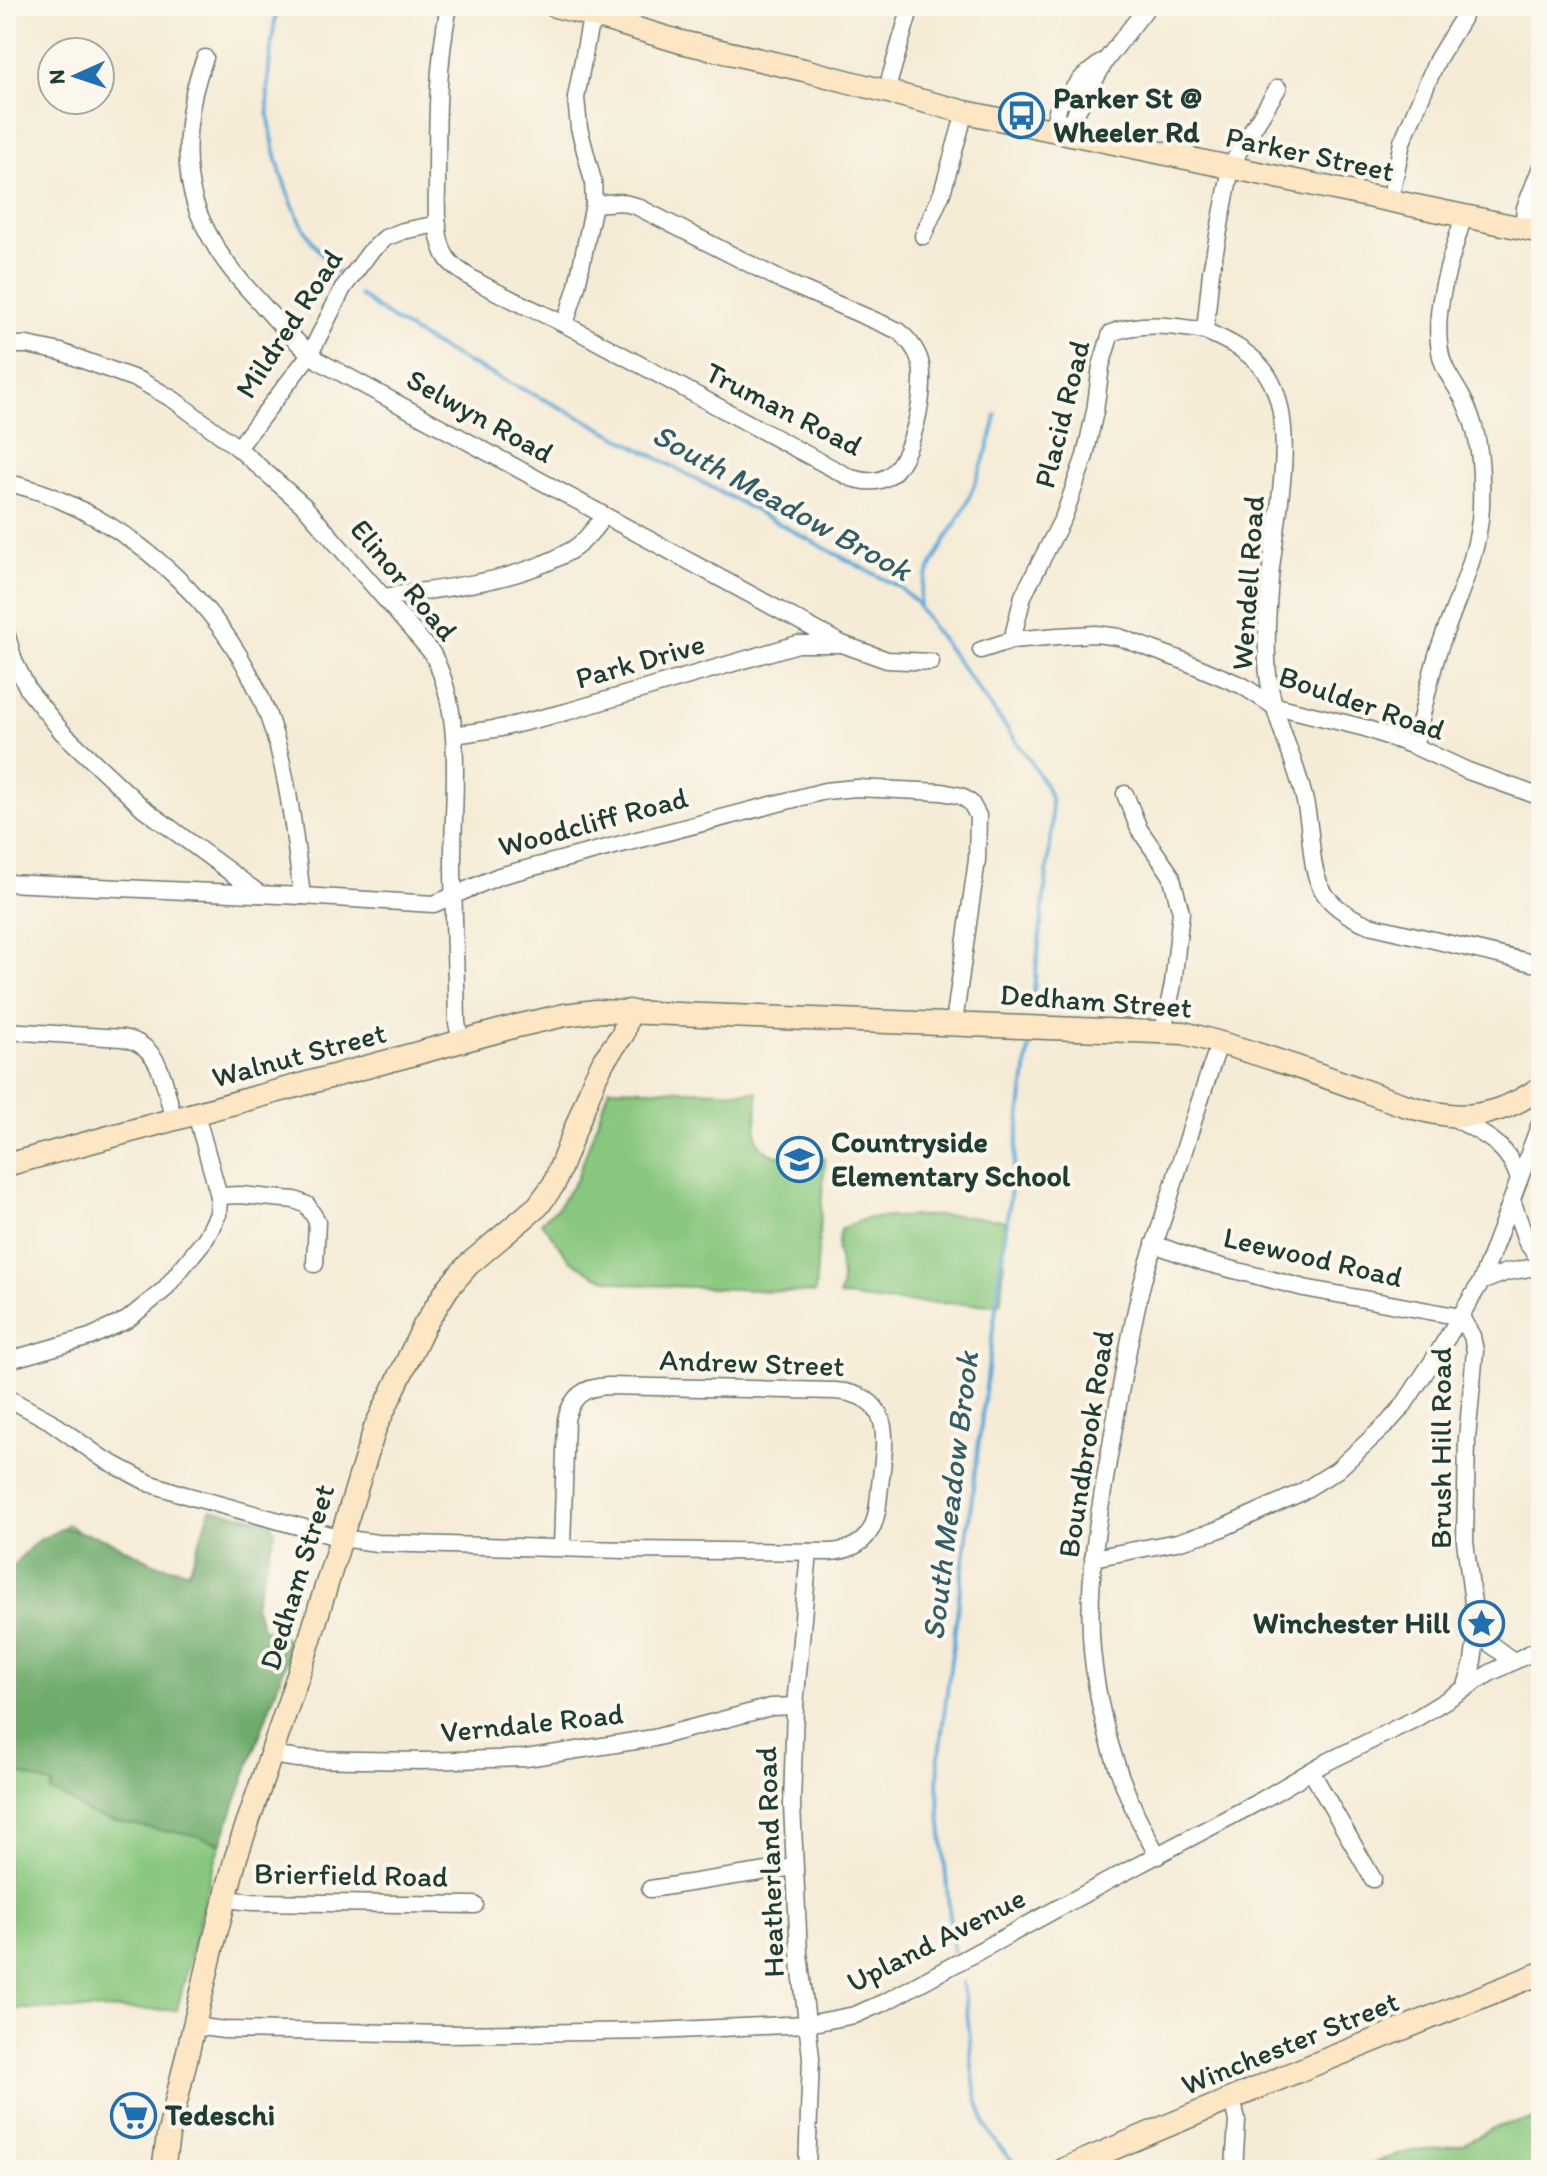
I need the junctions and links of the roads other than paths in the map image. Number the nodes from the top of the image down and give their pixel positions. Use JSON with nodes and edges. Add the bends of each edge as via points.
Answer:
{"nodes":[{"id":1,"x":449,"y":6,"type":"edge"},
{"id":2,"x":555,"y":6,"type":"edge"},
{"id":3,"x":911,"y":6,"type":"edge"},
{"id":4,"x":1148,"y":6,"type":"edge"},
{"id":5,"x":1466,"y":6,"type":"edge"},
{"id":6,"x":606,"y":12,"type":"edge"},
{"id":7,"x":205,"y":58,"type":"dead end"},
{"id":8,"x":1278,"y":88,"type":"dead end"},
{"id":9,"x":886,"y":92,"type":"junction"},
{"id":10,"x":965,"y":112,"type":"junction"},
{"id":11,"x":1052,"y":130,"type":"junction"},
{"id":12,"x":1541,"y":167,"type":"edge"},
{"id":13,"x":1231,"y":168,"type":"junction"},
{"id":14,"x":1390,"y":201,"type":"junction"},
{"id":15,"x":594,"y":204,"type":"junction"},
{"id":16,"x":1464,"y":215,"type":"junction"},
{"id":17,"x":438,"y":224,"type":"junction"},
{"id":18,"x":1532,"y":230,"type":"edge"},
{"id":19,"x":923,"y":236,"type":"dead end"},
{"id":20,"x":565,"y":324,"type":"junction"},
{"id":21,"x":1205,"y":331,"type":"junction"},
{"id":22,"x":6,"y":345,"type":"edge"},
{"id":23,"x":310,"y":354,"type":"junction"},
{"id":24,"x":238,"y":448,"type":"junction"},
{"id":25,"x":6,"y":482,"type":"edge"},
{"id":26,"x":604,"y":516,"type":"junction"},
{"id":27,"x":384,"y":597,"type":"junction"},
{"id":28,"x":6,"y":632,"type":"edge"},
{"id":29,"x":1012,"y":640,"type":"junction"},
{"id":30,"x":842,"y":644,"type":"junction"},
{"id":31,"x":981,"y":650,"type":"dead end"},
{"id":32,"x":931,"y":662,"type":"dead end"},
{"id":33,"x":1272,"y":705,"type":"junction"},
{"id":34,"x":454,"y":735,"type":"junction"},
{"id":35,"x":1414,"y":746,"type":"junction"},
{"id":36,"x":1125,"y":794,"type":"dead end"},
{"id":37,"x":1541,"y":797,"type":"edge"},
{"id":38,"x":6,"y":883,"type":"edge"},
{"id":39,"x":260,"y":894,"type":"junction"},
{"id":40,"x":302,"y":896,"type":"junction"},
{"id":41,"x":453,"y":896,"type":"junction"},
{"id":42,"x":1541,"y":965,"type":"edge"},
{"id":43,"x":619,"y":1011,"type":"junction"},
{"id":44,"x":954,"y":1023,"type":"junction"},
{"id":45,"x":6,"y":1031,"type":"edge"},
{"id":46,"x":1163,"y":1031,"type":"junction"},
{"id":47,"x":461,"y":1042,"type":"junction"},
{"id":48,"x":1220,"y":1042,"type":"junction"},
{"id":49,"x":1541,"y":1087,"type":"edge"},
{"id":50,"x":196,"y":1114,"type":"junction"},
{"id":51,"x":1450,"y":1116,"type":"junction"},
{"id":52,"x":174,"y":1120,"type":"junction"},
{"id":53,"x":1541,"y":1121,"type":"edge"},
{"id":54,"x":6,"y":1165,"type":"edge"},
{"id":55,"x":1519,"y":1180,"type":"junction"},
{"id":56,"x":219,"y":1196,"type":"junction"},
{"id":57,"x":1512,"y":1200,"type":"junction"},
{"id":58,"x":1154,"y":1244,"type":"junction"},
{"id":59,"x":315,"y":1264,"type":"dead end"},
{"id":60,"x":1541,"y":1264,"type":"edge"},
{"id":61,"x":1481,"y":1282,"type":"junction"},
{"id":62,"x":1461,"y":1317,"type":"junction"},
{"id":63,"x":6,"y":1361,"type":"edge"},
{"id":64,"x":6,"y":1397,"type":"edge"},
{"id":65,"x":341,"y":1538,"type":"junction"},
{"id":66,"x":562,"y":1548,"type":"junction"},
{"id":67,"x":809,"y":1552,"type":"junction"},
{"id":68,"x":1093,"y":1558,"type":"junction"},
{"id":69,"x":1477,"y":1634,"type":"junction"},
{"id":70,"x":1541,"y":1648,"type":"edge"},
{"id":71,"x":1513,"y":1661,"type":"junction"},
{"id":72,"x":1465,"y":1689,"type":"junction"},
{"id":73,"x":795,"y":1706,"type":"junction"},
{"id":74,"x":271,"y":1755,"type":"junction"},
{"id":75,"x":1311,"y":1771,"type":"junction"},
{"id":76,"x":1158,"y":1856,"type":"junction"},
{"id":77,"x":794,"y":1867,"type":"junction"},
{"id":78,"x":1373,"y":1879,"type":"dead end"},
{"id":79,"x":650,"y":1889,"type":"dead end"},
{"id":80,"x":225,"y":1899,"type":"junction"},
{"id":81,"x":475,"y":1905,"type":"dead end"},
{"id":82,"x":1541,"y":1973,"type":"edge"},
{"id":83,"x":808,"y":2024,"type":"junction"},
{"id":84,"x":194,"y":2026,"type":"junction"},
{"id":85,"x":1232,"y":2098,"type":"junction"},
{"id":86,"x":163,"y":2170,"type":"edge"},
{"id":87,"x":807,"y":2170,"type":"edge"},
{"id":88,"x":1062,"y":2170,"type":"edge"},
{"id":89,"x":1234,"y":2170,"type":"edge"}],
"edges":[{"from":1,"to":17,"type":"street","name":"Truman Road","via":[[439,88]]},
{"from":2,"to":6,"type":"main road","name":"Parker Street"},
{"from":3,"to":9,"type":"street"},
{"from":4,"to":11,"type":"street","via":[[1106,60],[1059,105]]},
{"from":5,"to":14,"type":"street","via":[[1402,142]]},
{"from":6,"to":9,"type":"main road","name":"Parker Street","via":[[681,42]]},
{"from":6,"to":15,"type":"street","via":[[589,28],[576,98]]},
{"from":7,"to":23,"type":"street","name":"Selwyn Road","via":[[190,115],[194,201],[214,245],[240,280]]},
{"from":8,"to":13,"type":"street"},
{"from":9,"to":10,"type":"main road","name":"Parker Street"},
{"from":10,"to":11,"type":"main road","name":"Parker Street"},
{"from":10,"to":19,"type":"street","via":[[942,193]]},
{"from":11,"to":13,"type":"main road","name":"Parker Street"},
{"from":12,"to":18,"type":"street","via":[[1525,208]]},
{"from":13,"to":14,"type":"main road","name":"Parker Street"},
{"from":13,"to":21,"type":"street"},
{"from":14,"to":16,"type":"main road","name":"Parker Street"},
{"from":15,"to":20,"type":"street"},
{"from":15,"to":20,"type":"street","name":"Truman Road","via":[[636,206],[783,281],[899,331],[913,345],[923,379],[908,447],[889,476],[875,481],[851,478]]},
{"from":16,"to":18,"type":"main road","name":"Parker Street"},
{"from":16,"to":35,"type":"street","via":[[1438,333],[1440,353],[1478,444],[1481,508],[1467,576],[1436,656]]},
{"from":17,"to":20,"type":"street","name":"Truman Road","via":[[443,250],[455,267]]},
{"from":17,"to":23,"type":"street","name":"Mildred Road","via":[[385,238],[370,252],[343,288]]},
{"from":21,"to":29,"type":"street","name":"Placid Road","via":[[1143,325],[1111,333],[1085,456],[1064,516],[1023,596]]},
{"from":21,"to":33,"type":"street","name":"Wendell Road","via":[[1250,356],[1268,375],[1282,417],[1282,498],[1268,618]]},
{"from":22,"to":24,"type":"street","name":"Elinor Road","via":[[61,352],[141,381]]},
{"from":23,"to":24,"type":"street","name":"Mildred Road"},
{"from":23,"to":26,"type":"street","name":"Selwyn Road"},
{"from":24,"to":27,"type":"street","name":"Elinor Road","via":[[304,506]]},
{"from":25,"to":40,"type":"street","via":[[56,498],[109,524],[194,592],[222,630],[246,670],[279,750]]},
{"from":26,"to":27,"type":"street","via":[[571,551],[534,568]]},
{"from":26,"to":30,"type":"street","name":"Selwyn Road"},
{"from":27,"to":34,"type":"street","name":"Elinor Road","via":[[441,670]]},
{"from":28,"to":39,"type":"street","via":[[29,691],[62,732],[143,808]]},
{"from":29,"to":31,"type":"street","name":"Boulder Road"},
{"from":29,"to":33,"type":"street","name":"Boulder Road","via":[[1119,637],[1243,686]]},
{"from":30,"to":32,"type":"street","name":"Selwyn Road","via":[[887,660]]},
{"from":30,"to":34,"type":"street","name":"Park Drive","via":[[798,644],[566,712]]},
{"from":33,"to":35,"type":"street","name":"Boulder Road"},
{"from":33,"to":42,"type":"street","name":"Wendell Road","via":[[1301,781],[1316,876],[1337,909],[1369,925]]},
{"from":34,"to":41,"type":"street","name":"Elinor Road"},
{"from":35,"to":37,"type":"street","name":"Boulder Road"},
{"from":36,"to":46,"type":"street","via":[[1139,829],[1171,875],[1181,912]]},
{"from":38,"to":39,"type":"street","name":"Woodcliff Road"},
{"from":39,"to":40,"type":"street","name":"Woodcliff Road"},
{"from":40,"to":41,"type":"street","name":"Woodcliff Road","via":[[434,904]]},
{"from":41,"to":44,"type":"street","name":"Woodcliff Road","via":[[499,876],[825,791],[856,788],[961,796],[978,816],[977,860]]},
{"from":41,"to":47,"type":"street","name":"Elinor Road"},
{"from":43,"to":44,"type":"main road","name":"Dedham Street"},
{"from":43,"to":47,"type":"main road","name":"Walnut Street","via":[[549,1018]]},
{"from":43,"to":65,"type":"main road","name":"Dedham Street","via":[[554,1184],[538,1206],[457,1276],[431,1312],[375,1428]]},
{"from":44,"to":46,"type":"main road","name":"Dedham Street"},
{"from":45,"to":52,"type":"street","via":[[139,1042],[157,1062]]},
{"from":46,"to":48,"type":"main road","name":"Dedham Street"},
{"from":47,"to":50,"type":"main road","name":"Walnut Street"},
{"from":48,"to":51,"type":"main road","name":"Dedham Street"},
{"from":48,"to":58,"type":"street","name":"Boundbrook Road"},
{"from":49,"to":51,"type":"main road","name":"Dedham Street","via":[[1495,1110]]},
{"from":50,"to":52,"type":"main road","name":"Walnut Street"},
{"from":50,"to":56,"type":"street"},
{"from":51,"to":55,"type":"street","via":[[1498,1144]]},
{"from":52,"to":54,"type":"main road","name":"Walnut Street"},
{"from":53,"to":55,"type":"street","name":"Brush Hill Road"},
{"from":55,"to":57,"type":"street","name":"Brush Hill Road"},
{"from":56,"to":59,"type":"street","via":[[307,1205],[317,1221]]},
{"from":56,"to":63,"type":"street","via":[[218,1214],[206,1238],[139,1312],[103,1333]]},
{"from":57,"to":60,"type":"street","via":[[1527,1243]]},
{"from":57,"to":61,"type":"street","name":"Brush Hill Road"},
{"from":58,"to":62,"type":"street","name":"Leewood Road","via":[[1304,1288]]},
{"from":58,"to":68,"type":"street","name":"Boundbrook Road","via":[[1125,1364]]},
{"from":60,"to":61,"type":"street"},
{"from":61,"to":62,"type":"street","name":"Brush Hill Road"},
{"from":62,"to":68,"type":"street","via":[[1403,1406],[1337,1470],[1218,1530]]},
{"from":62,"to":69,"type":"street","name":"Brush Hill Road","via":[[1475,1351],[1465,1541]]},
{"from":64,"to":65,"type":"street","name":"Andrew Street","via":[[149,1483]]},
{"from":65,"to":66,"type":"street","name":"Andrew Street"},
{"from":65,"to":74,"type":"main road","name":"Dedham Street"},
{"from":66,"to":67,"type":"street","name":"Andrew Street"},
{"from":66,"to":67,"type":"street","name":"Andrew Street","via":[[566,1419],[571,1403],[583,1391],[608,1386],[854,1393],[876,1408],[883,1424],[875,1519],[855,1547]]},
{"from":67,"to":73,"type":"street","name":"Heatherland Road"},
{"from":68,"to":76,"type":"street","name":"Boundbrook Road","via":[[1092,1650],[1099,1700],[1122,1782]]},
{"from":69,"to":71,"type":"street"},
{"from":69,"to":72,"type":"street","name":"Brush Hill Road"},
{"from":70,"to":71,"type":"street","name":"Upland Avenue"},
{"from":71,"to":72,"type":"street","name":"Upland Avenue"},
{"from":72,"to":75,"type":"street","name":"Upland Avenue"},
{"from":73,"to":74,"type":"street","name":"Verndale Road","via":[[771,1707],[654,1738],[526,1758],[409,1761]]},
{"from":73,"to":77,"type":"street","name":"Heatherland Road"},
{"from":74,"to":80,"type":"main road","name":"Dedham Street"},
{"from":75,"to":76,"type":"street","name":"Upland Avenue"},
{"from":75,"to":78,"type":"street"},
{"from":76,"to":83,"type":"street","name":"Upland Avenue","via":[[887,2001],[847,2017]]},
{"from":77,"to":79,"type":"street"},
{"from":77,"to":83,"type":"street","name":"Heatherland Road"},
{"from":80,"to":81,"type":"street","name":"Brierfield Road"},
{"from":80,"to":84,"type":"main road","name":"Dedham Street"},
{"from":82,"to":85,"type":"main road","name":"Winchester Street"},
{"from":83,"to":84,"type":"street","name":"Upland Avenue","via":[[449,2034]]},
{"from":83,"to":87,"type":"street","name":"Heatherland Road"},
{"from":84,"to":86,"type":"main road","name":"Dedham Street"},
{"from":85,"to":88,"type":"main road","name":"Winchester Street"},
{"from":85,"to":89,"type":"street","via":[[1237,2121]]}]}
